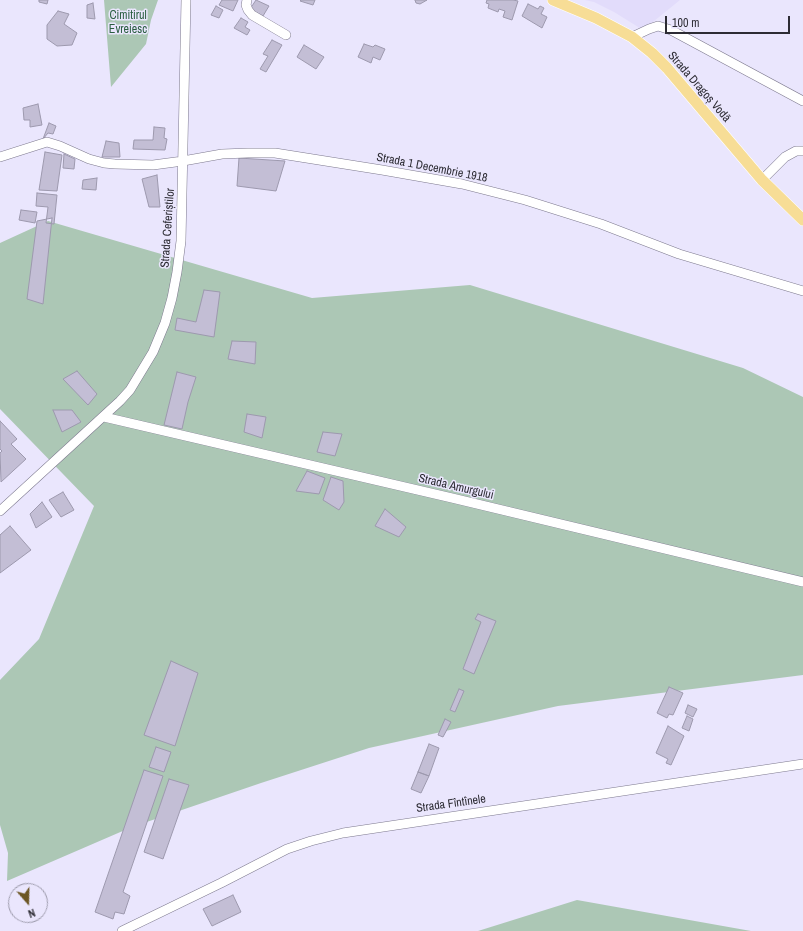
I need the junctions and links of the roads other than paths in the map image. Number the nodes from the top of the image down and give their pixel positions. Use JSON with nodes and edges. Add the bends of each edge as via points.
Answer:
{"nodes":[{"id":1,"x":186,"y":0,"type":"edge"},
{"id":2,"x":247,"y":0,"type":"edge"},
{"id":3,"x":554,"y":0,"type":"edge"},
{"id":4,"x":286,"y":35,"type":"dead end"},
{"id":5,"x":632,"y":37,"type":"junction"},
{"id":6,"x":803,"y":101,"type":"edge"},
{"id":7,"x":803,"y":151,"type":"edge"},
{"id":8,"x":0,"y":157,"type":"edge"},
{"id":9,"x":183,"y":161,"type":"junction"},
{"id":10,"x":762,"y":180,"type":"junction"},
{"id":11,"x":803,"y":220,"type":"edge"},
{"id":12,"x":803,"y":292,"type":"edge"},
{"id":13,"x":104,"y":417,"type":"junction"},
{"id":14,"x":0,"y":511,"type":"edge"},
{"id":15,"x":803,"y":582,"type":"edge"},
{"id":16,"x":803,"y":764,"type":"edge"},
{"id":17,"x":122,"y":931,"type":"edge"}],
"edges":[{"from":1,"to":9,"type":"street","name":"Strada Ceferiștilor"},
{"from":2,"to":4,"type":"street","via":[[246,5],[252,15]]},
{"from":3,"to":5,"type":"main road","name":"Strada Dragoș Vodă"},
{"from":5,"to":6,"type":"street","via":[[658,26],[671,30]]},
{"from":5,"to":10,"type":"main road","name":"Strada Dragoș Vodă","via":[[667,68]]},
{"from":7,"to":10,"type":"street","via":[[796,151],[785,157]]},
{"from":8,"to":9,"type":"street","name":"Strada 1 Decembrie 1918","via":[[47,142],[104,163],[153,165]]},
{"from":9,"to":12,"type":"street","name":"Strada 1 Decembrie 1918","via":[[222,154],[275,153],[462,184],[586,219],[680,254]]},
{"from":9,"to":13,"type":"street","name":"Strada Ceferiștilor","via":[[181,241],[175,285],[164,323],[153,352],[139,376]]},
{"from":10,"to":11,"type":"main road","name":"Strada Dragoș Vodă"},
{"from":13,"to":14,"type":"street","name":"Strada Ceferiștilor"},
{"from":13,"to":15,"type":"street","name":"Strada Amurgului"},
{"from":16,"to":17,"type":"street","name":"Strada Fîntînele","via":[[324,837],[287,849]]}]}
